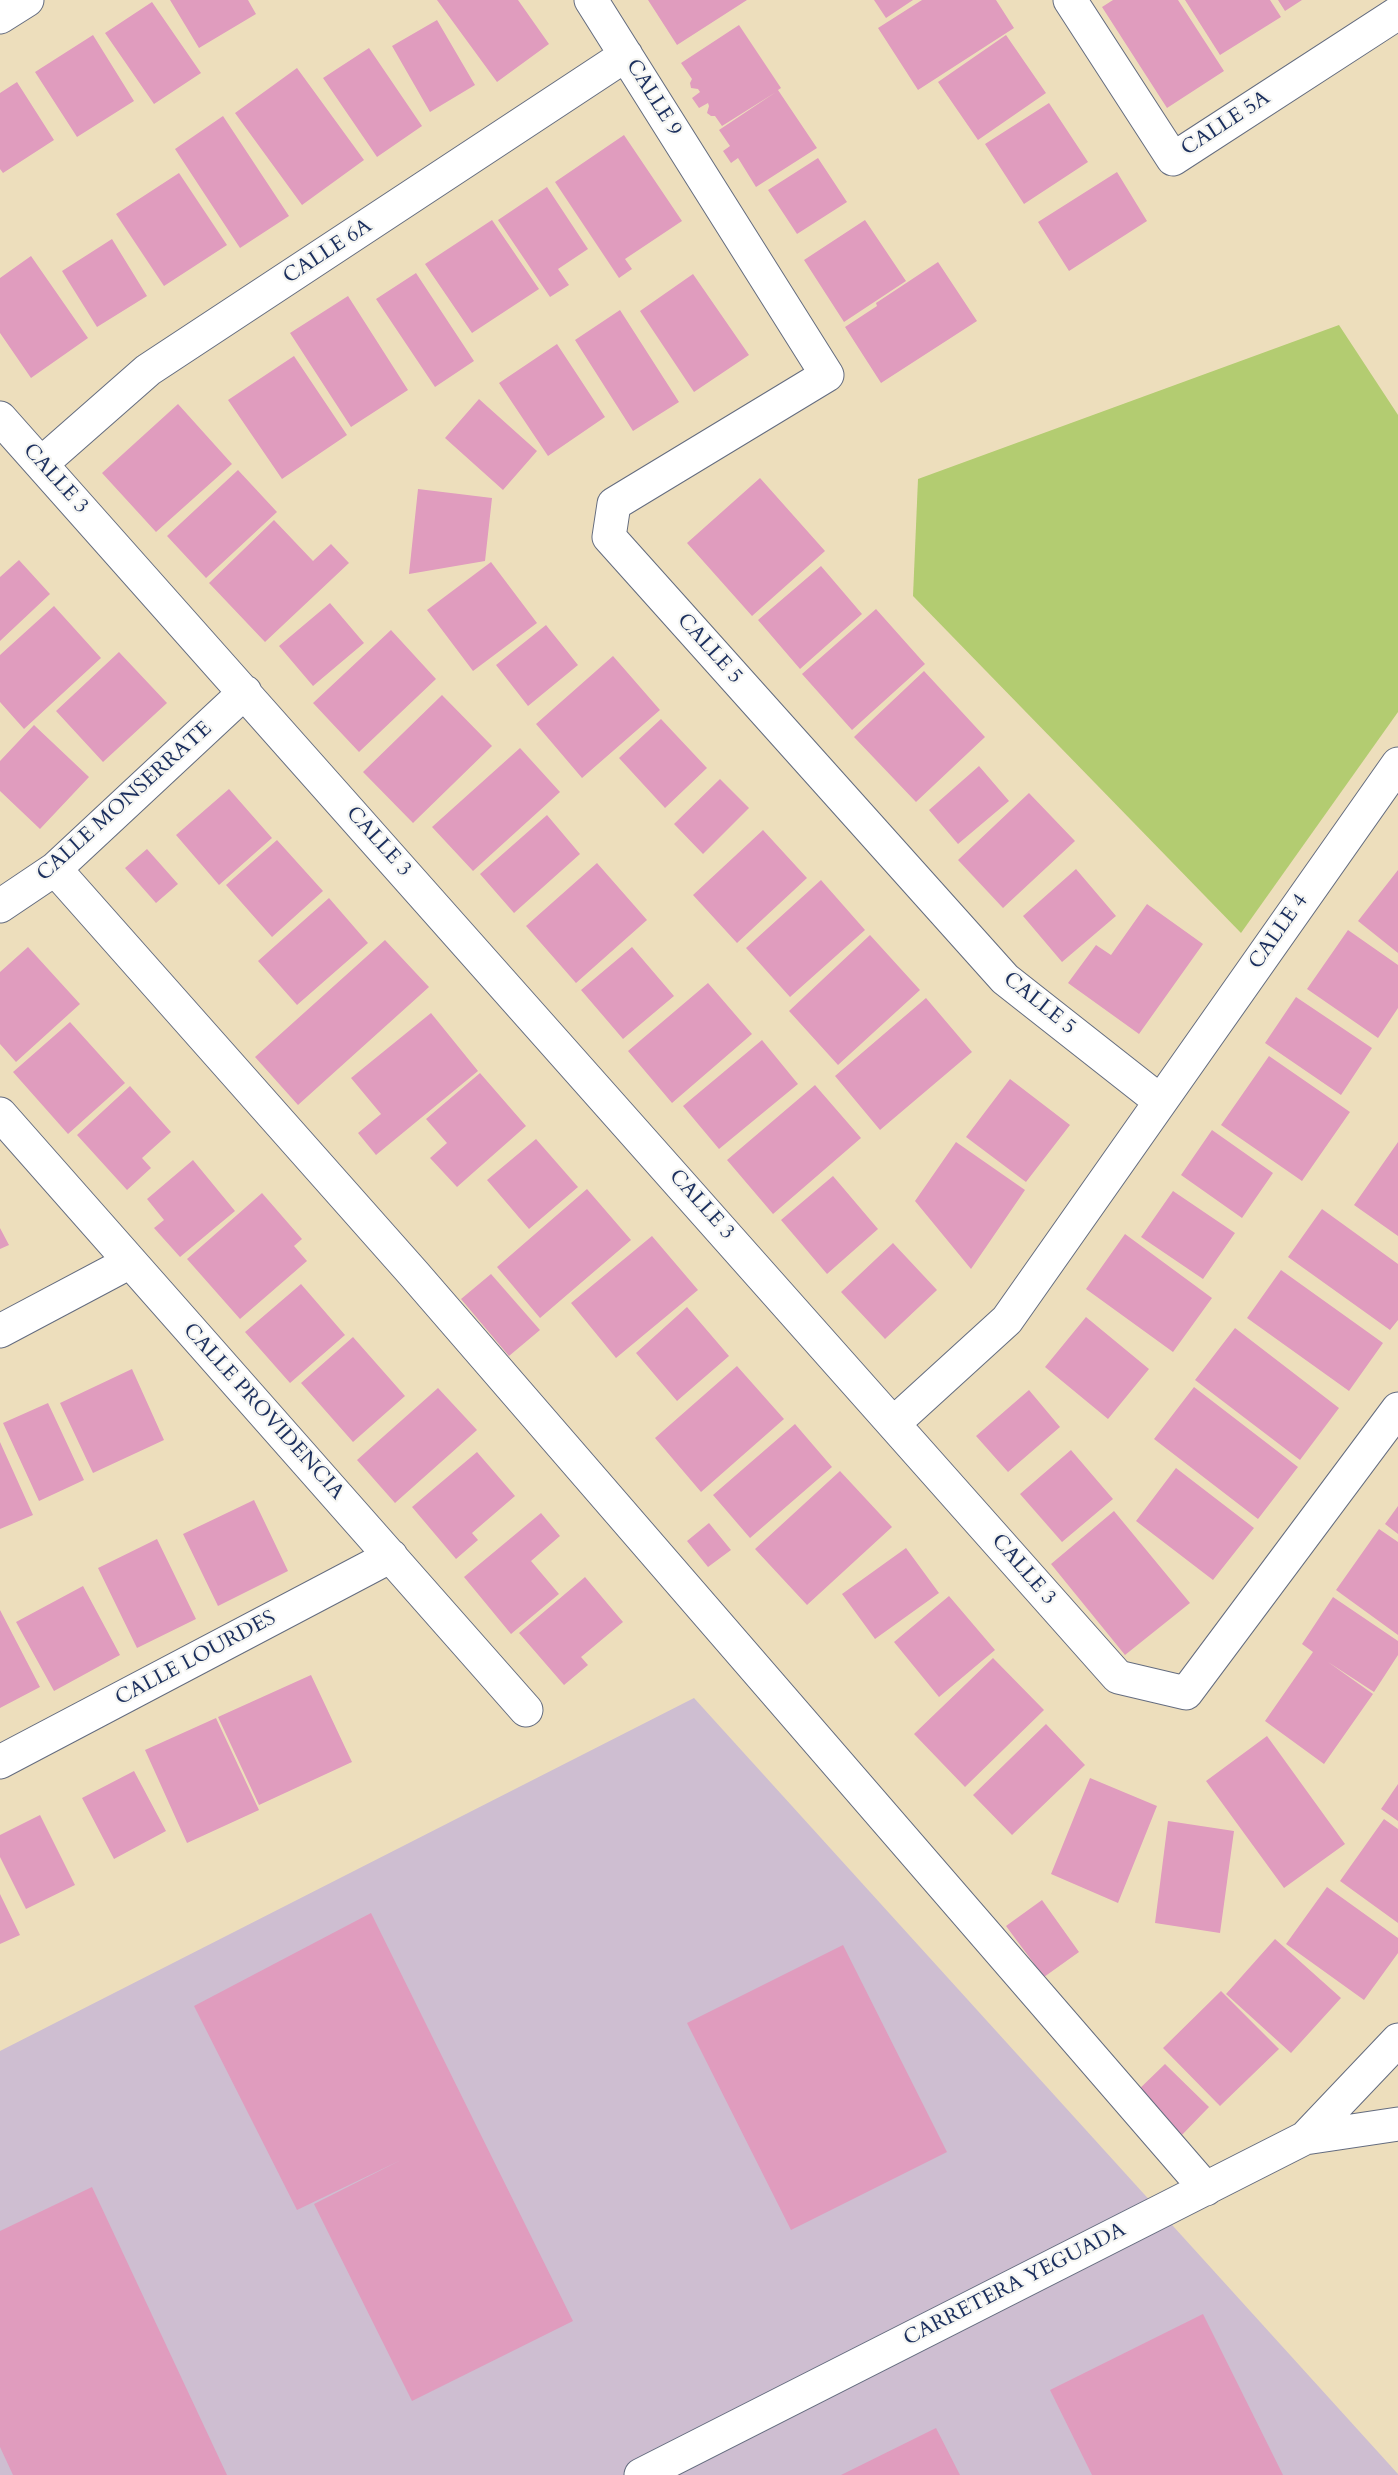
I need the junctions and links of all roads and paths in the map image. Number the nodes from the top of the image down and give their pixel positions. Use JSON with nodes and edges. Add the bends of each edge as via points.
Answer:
{"nodes":[{"id":1,"x":27,"y":0,"type":"edge"},
{"id":2,"x":591,"y":0,"type":"edge"},
{"id":3,"x":1073,"y":5,"type":"edge"},
{"id":4,"x":1398,"y":13,"type":"edge"},
{"id":5,"x":0,"y":17,"type":"edge"},
{"id":6,"x":626,"y":55,"type":"junction"},
{"id":7,"x":716,"y":197,"type":"joint"},
{"id":8,"x":0,"y":418,"type":"edge"},
{"id":9,"x":41,"y":464,"type":"junction"},
{"id":10,"x":245,"y":692,"type":"junction"},
{"id":11,"x":1398,"y":764,"type":"edge"},
{"id":12,"x":55,"y":869,"type":"junction"},
{"id":13,"x":0,"y":906,"type":"edge"},
{"id":14,"x":1160,"y":1101,"type":"junction"},
{"id":15,"x":0,"y":1114,"type":"edge"},
{"id":16,"x":130,"y":1262,"type":"junction"},
{"id":17,"x":0,"y":1331,"type":"edge"},
{"id":18,"x":1398,"y":1409,"type":"edge"},
{"id":19,"x":894,"y":1423,"type":"junction"},
{"id":20,"x":391,"y":1556,"type":"junction"},
{"id":21,"x":526,"y":1710,"type":"dead end"},
{"id":22,"x":0,"y":1762,"type":"edge"},
{"id":23,"x":1398,"y":2040,"type":"edge"},
{"id":24,"x":1398,"y":2124,"type":"edge"},
{"id":25,"x":1305,"y":2138,"type":"junction"},
{"id":26,"x":1206,"y":2189,"type":"junction"},
{"id":27,"x":641,"y":2475,"type":"edge"}],
"edges":[{"from":1,"to":5,"type":"street"},
{"from":2,"to":6,"type":"street","name":"CALLE 9"},
{"from":3,"to":4,"type":"street","name":"CALLE 5A","via":[[1173,159]]},
{"from":6,"to":7,"type":"street","name":"CALLE 9"},
{"from":6,"to":9,"type":"street","name":"CALLE 6A","via":[[148,370]]},
{"from":7,"to":14,"type":"street","name":"CALLE 5","via":[[826,375],[614,504],[609,537],[1005,979]]},
{"from":8,"to":9,"type":"street","name":"CALLE 3"},
{"from":9,"to":10,"type":"street","name":"CALLE 3"},
{"from":10,"to":12,"type":"street","name":"CALLE MONSERRATE"},
{"from":10,"to":19,"type":"street","name":"CALLE 3"},
{"from":11,"to":14,"type":"street","name":"CALLE 4"},
{"from":12,"to":13,"type":"street","name":"CALLE MONSERRATE"},
{"from":12,"to":26,"type":"street","via":[[430,1292]]},
{"from":14,"to":19,"type":"street","name":"CALLE 4","via":[[1007,1320]]},
{"from":15,"to":16,"type":"street","name":"CALLE PROVIDENCIA"},
{"from":16,"to":17,"type":"street"},
{"from":16,"to":20,"type":"street","name":"CALLE PROVIDENCIA"},
{"from":18,"to":19,"type":"street","name":"CALLE 3","via":[[1186,1693],[1118,1677]]},
{"from":20,"to":21,"type":"street","name":"CALLE PROVIDENCIA"},
{"from":20,"to":22,"type":"street","name":"CALLE LOURDES"},
{"from":23,"to":25,"type":"street"},
{"from":24,"to":25,"type":"street","name":"CARRETERA YEGUADA"},
{"from":25,"to":26,"type":"street","name":"CARRETERA YEGUADA"},
{"from":26,"to":27,"type":"street","name":"CARRETERA YEGUADA"}]}
